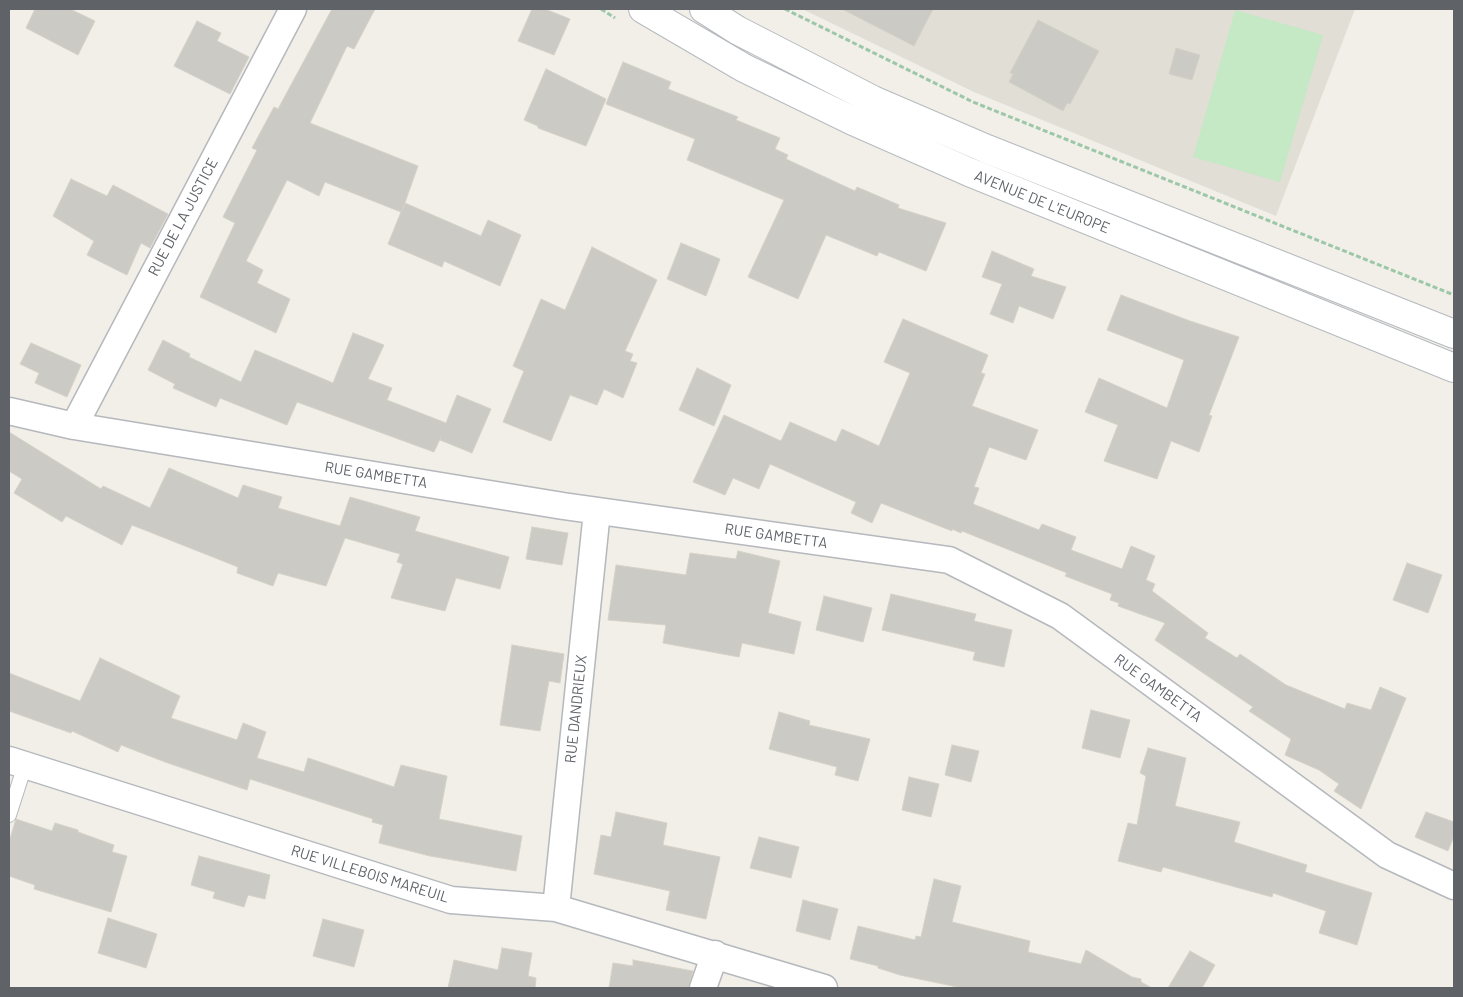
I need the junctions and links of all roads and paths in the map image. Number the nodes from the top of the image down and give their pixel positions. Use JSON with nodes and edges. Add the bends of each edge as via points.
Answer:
{"nodes":[{"id":1,"x":293,"y":9,"type":"edge"},
{"id":2,"x":643,"y":9,"type":"edge"},
{"id":3,"x":704,"y":9,"type":"edge"},
{"id":4,"x":786,"y":9,"type":"edge"},
{"id":5,"x":1454,"y":295,"type":"edge"},
{"id":6,"x":1454,"y":334,"type":"edge"},
{"id":7,"x":1454,"y":368,"type":"edge"},
{"id":8,"x":9,"y":411,"type":"edge"},
{"id":9,"x":74,"y":426,"type":"junction"},
{"id":10,"x":597,"y":511,"type":"junction"},
{"id":11,"x":17,"y":763,"type":"edge"},
{"id":12,"x":9,"y":815,"type":"edge"},
{"id":13,"x":1454,"y":886,"type":"edge"},
{"id":14,"x":556,"y":908,"type":"junction"},
{"id":15,"x":715,"y":954,"type":"junction"},
{"id":16,"x":703,"y":988,"type":"edge"},
{"id":17,"x":824,"y":988,"type":"edge"}],
"edges":[{"from":1,"to":9,"type":"street","name":"RUE DE LA JUSTICE"},
{"from":2,"to":7,"type":"main road","name":"AVENUE DE L'EUROPE","via":[[744,68],[853,121],[969,172]]},
{"from":3,"to":6,"type":"main road","name":"AVENUE DE L'EUROPE","via":[[736,30],[873,100],[978,146]]},
{"from":4,"to":5,"type":"path","via":[[973,102]]},
{"from":8,"to":9,"type":"street","name":"RUE GAMBETTA"},
{"from":9,"to":10,"type":"street","name":"RUE GAMBETTA"},
{"from":10,"to":13,"type":"street","name":"RUE GAMBETTA","via":[[949,560],[1060,616],[1387,856]]},
{"from":10,"to":14,"type":"street","name":"RUE DANDRIEUX"},
{"from":11,"to":12,"type":"lane"},
{"from":11,"to":14,"type":"street","name":"RUE VILLEBOIS MAREUIL","via":[[451,900]]},
{"from":14,"to":15,"type":"street","name":"RUE VILLEBOIS MAREUIL"},
{"from":15,"to":16,"type":"street"},
{"from":15,"to":17,"type":"street","name":"RUE VILLEBOIS MAREUIL"}]}
